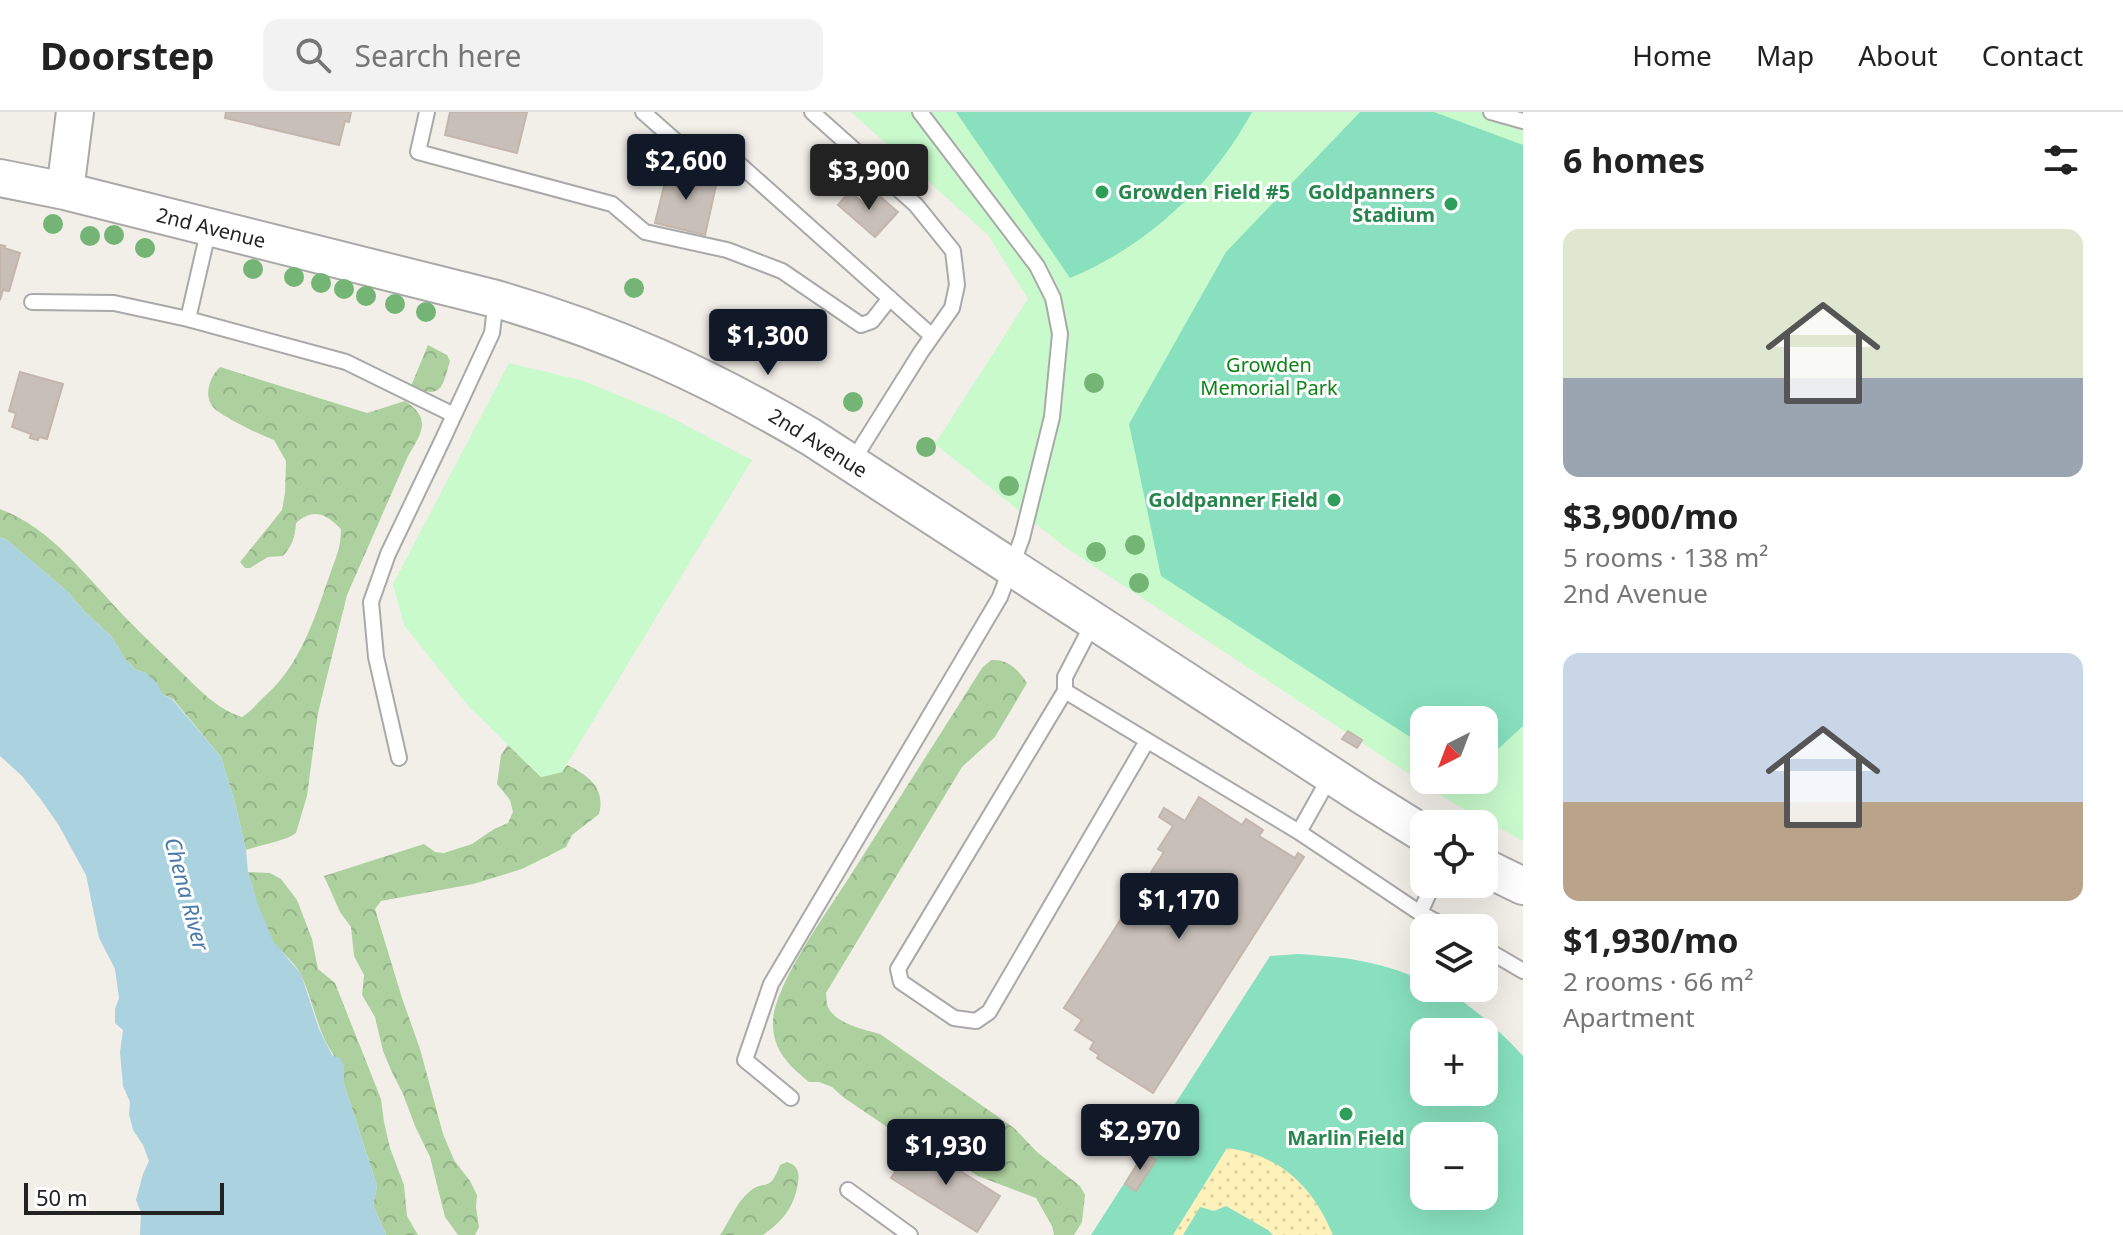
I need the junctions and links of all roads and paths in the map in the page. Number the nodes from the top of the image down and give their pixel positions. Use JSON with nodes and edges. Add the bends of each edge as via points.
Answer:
{"nodes":[{"id":1,"x":75,"y":112,"type":"edge"},
{"id":2,"x":427,"y":112,"type":"edge"},
{"id":3,"x":643,"y":112,"type":"edge"},
{"id":4,"x":812,"y":112,"type":"edge"},
{"id":5,"x":920,"y":112,"type":"edge"},
{"id":6,"x":1491,"y":112,"type":"edge"},
{"id":7,"x":1523,"y":121,"type":"edge"},
{"id":8,"x":0,"y":178,"type":"edge"},
{"id":9,"x":65,"y":191,"type":"junction"},
{"id":10,"x":209,"y":227,"type":"junction"},
{"id":11,"x":890,"y":298,"type":"junction"},
{"id":12,"x":496,"y":299,"type":"junction"},
{"id":13,"x":32,"y":302,"type":"dead end"},
{"id":14,"x":188,"y":319,"type":"junction"},
{"id":15,"x":932,"y":336,"type":"junction"},
{"id":16,"x":454,"y":415,"type":"junction"},
{"id":17,"x":852,"y":463,"type":"junction"},
{"id":18,"x":1011,"y":567,"type":"junction"},
{"id":19,"x":1094,"y":621,"type":"junction"},
{"id":20,"x":1065,"y":691,"type":"junction"},
{"id":21,"x":1147,"y":741,"type":"junction"},
{"id":22,"x":399,"y":758,"type":"dead end"},
{"id":23,"x":1331,"y":775,"type":"junction"},
{"id":24,"x":1410,"y":825,"type":"edge"},
{"id":25,"x":1299,"y":832,"type":"junction"},
{"id":26,"x":1498,"y":874,"type":"edge"},
{"id":27,"x":1523,"y":886,"type":"edge"},
{"id":28,"x":1427,"y":898,"type":"edge"},
{"id":29,"x":1420,"y":913,"type":"joint"},
{"id":30,"x":1498,"y":956,"type":"edge"},
{"id":31,"x":1523,"y":971,"type":"edge"},
{"id":32,"x":791,"y":1098,"type":"dead end"},
{"id":33,"x":848,"y":1190,"type":"dead end"},
{"id":34,"x":910,"y":1235,"type":"edge"}],
"edges":[{"from":1,"to":9,"type":"street"},
{"from":2,"to":11,"type":"lane","via":[[418,152],[612,204],[645,232],[727,250],[782,271],[861,325],[872,321]]},
{"from":3,"to":11,"type":"lane","via":[[687,151],[738,163]]},
{"from":4,"to":15,"type":"lane","via":[[916,205],[953,251],[957,285],[952,308]]},
{"from":5,"to":18,"type":"lane","via":[[1037,266],[1053,298],[1060,334],[1052,417]]},
{"from":6,"to":7,"type":"lane"},
{"from":8,"to":9,"type":"street","name":"2nd Avenue"},
{"from":9,"to":10,"type":"street","name":"2nd Avenue"},
{"from":10,"to":12,"type":"street","name":"2nd Avenue"},
{"from":10,"to":14,"type":"lane"},
{"from":11,"to":15,"type":"lane"},
{"from":12,"to":16,"type":"lane","via":[[492,333]]},
{"from":12,"to":17,"type":"street","name":"2nd Avenue","via":[[679,366],[748,400]]},
{"from":13,"to":14,"type":"lane","via":[[114,303]]},
{"from":14,"to":16,"type":"lane","via":[[346,362]]},
{"from":15,"to":17,"type":"lane"},
{"from":16,"to":22,"type":"lane","via":[[371,602],[376,657]]},
{"from":17,"to":18,"type":"street","name":"2nd Avenue"},
{"from":18,"to":19,"type":"street","name":"2nd Avenue"},
{"from":18,"to":32,"type":"lane","via":[[990,616],[771,984],[745,1060]]},
{"from":19,"to":20,"type":"lane","via":[[1065,677]]},
{"from":19,"to":23,"type":"street","name":"2nd Avenue"},
{"from":20,"to":21,"type":"lane"},
{"from":20,"to":21,"type":"lane","via":[[898,969],[901,982],[954,1018],[976,1021],[989,1012]]},
{"from":21,"to":25,"type":"lane"},
{"from":23,"to":24,"type":"street","name":"2nd Avenue"},
{"from":23,"to":25,"type":"lane"},
{"from":25,"to":29,"type":"lane"},
{"from":26,"to":27,"type":"street"},
{"from":28,"to":29,"type":"lane"},
{"from":30,"to":31,"type":"lane"},
{"from":33,"to":34,"type":"lane"}]}
